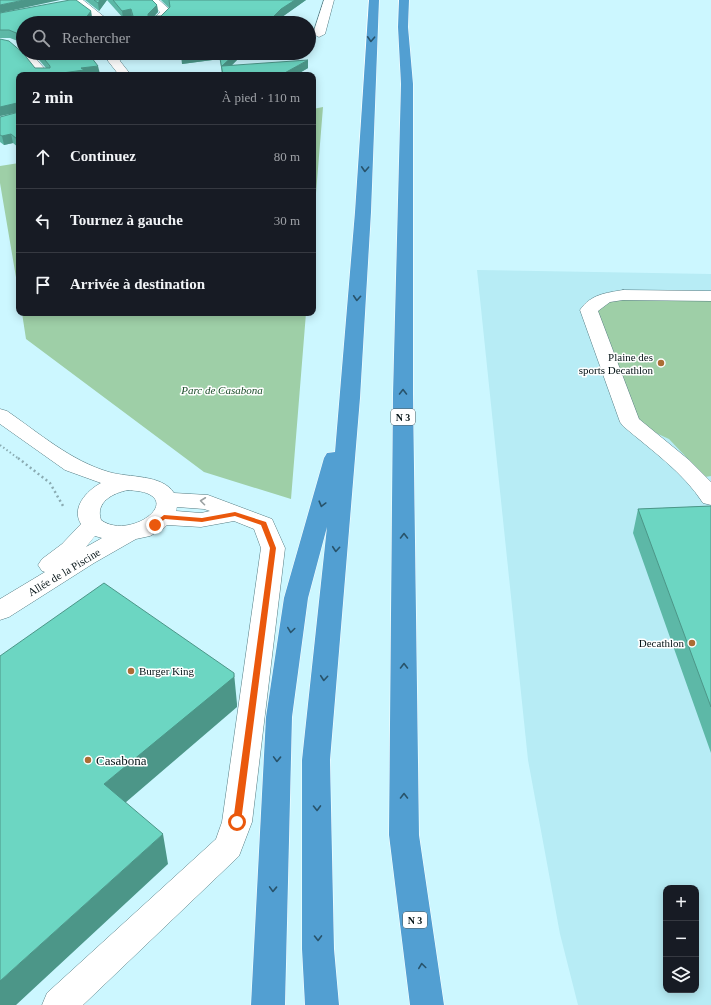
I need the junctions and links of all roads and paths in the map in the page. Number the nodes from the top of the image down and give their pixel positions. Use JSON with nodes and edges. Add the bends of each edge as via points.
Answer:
{"nodes":[{"id":1,"x":153,"y":0,"type":"edge"},
{"id":2,"x":329,"y":0,"type":"edge"},
{"id":3,"x":374,"y":0,"type":"edge"},
{"id":4,"x":404,"y":0,"type":"edge"},
{"id":5,"x":77,"y":1,"type":"edge"},
{"id":6,"x":62,"y":4,"type":"edge"},
{"id":7,"x":174,"y":4,"type":"edge"},
{"id":8,"x":165,"y":13,"type":"junction"},
{"id":9,"x":97,"y":16,"type":"edge"},
{"id":10,"x":162,"y":16,"type":"edge"},
{"id":11,"x":319,"y":34,"type":"dead end"},
{"id":12,"x":31,"y":60,"type":"edge"},
{"id":13,"x":114,"y":60,"type":"edge"},
{"id":14,"x":41,"y":72,"type":"edge"},
{"id":15,"x":123,"y":72,"type":"edge"},
{"id":16,"x":711,"y":296,"type":"edge"},
{"id":17,"x":350,"y":398,"type":"junction"},
{"id":18,"x":0,"y":416,"type":"edge"},
{"id":19,"x":0,"y":445,"type":"edge"},
{"id":20,"x":72,"y":465,"type":"junction"},
{"id":21,"x":128,"y":483,"type":"junction"},
{"id":22,"x":711,"y":498,"type":"edge"},
{"id":23,"x":93,"y":499,"type":"junction"},
{"id":24,"x":166,"y":508,"type":"junction"},
{"id":25,"x":65,"y":509,"type":"dead end"},
{"id":26,"x":93,"y":525,"type":"junction"},
{"id":27,"x":128,"y":534,"type":"junction"},
{"id":28,"x":0,"y":598,"type":"edge"},
{"id":29,"x":0,"y":611,"type":"edge"},
{"id":30,"x":59,"y":1005,"type":"edge"},
{"id":31,"x":268,"y":1005,"type":"edge"},
{"id":32,"x":322,"y":1005,"type":"edge"},
{"id":33,"x":427,"y":1005,"type":"edge"}],
"edges":[{"from":1,"to":8,"type":"street"},
{"from":2,"to":11,"type":"street"},
{"from":3,"to":17,"type":"highway","one_way":true},
{"from":33,"to":4,"type":"highway","number":"N 3","one_way":true,"via":[[404,835],[403,394],[407,84]]},
{"from":5,"to":6,"type":"street"},
{"from":5,"to":9,"type":"street"},
{"from":7,"to":8,"type":"street"},
{"from":8,"to":10,"type":"street"},
{"from":12,"to":14,"type":"street"},
{"from":13,"to":15,"type":"street"},
{"from":16,"to":22,"type":"street","via":[[623,295],[604,298],[589,310],[630,422],[682,465],[708,491]]},
{"from":17,"to":31,"type":"highway","one_way":true,"via":[[296,598],[279,717]]},
{"from":17,"to":32,"type":"highway","one_way":true,"via":[[316,760],[318,949]]},
{"from":18,"to":20,"type":"street"},
{"from":19,"to":25,"type":"path","via":[[50,483]]},
{"from":20,"to":21,"type":"street","via":[[102,477]]},
{"from":20,"to":23,"type":"street"},
{"from":21,"to":23,"type":"street","via":[[102,491]]},
{"from":21,"to":24,"type":"street","via":[[153,486],[162,492]]},
{"from":23,"to":26,"type":"street","via":[[88,508],[88,517]]},
{"from":24,"to":27,"type":"street","via":[[155,525]]},
{"from":24,"to":30,"type":"street","via":[[202,520],[235,514],[264,524],[273,548],[237,822],[228,847]]},
{"from":26,"to":27,"type":"street","via":[[102,531]]},
{"from":26,"to":28,"type":"street","name":"Allée de la Piscine","via":[[70,550]]},
{"from":27,"to":29,"type":"street","name":"Allée de la Piscine","via":[[86,556]]}]}
